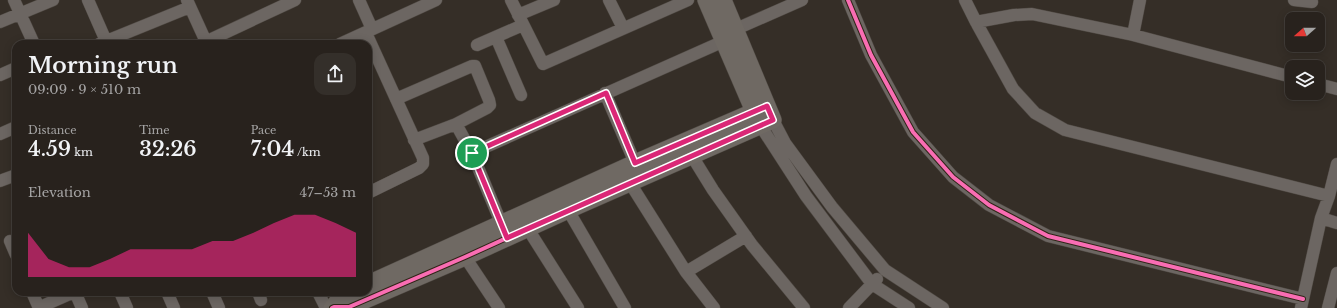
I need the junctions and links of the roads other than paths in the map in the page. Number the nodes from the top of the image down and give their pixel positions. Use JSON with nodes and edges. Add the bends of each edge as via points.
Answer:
{"nodes":[{"id":1,"x":14,"y":0,"type":"edge"},
{"id":2,"x":53,"y":0,"type":"edge"},
{"id":3,"x":88,"y":0,"type":"edge"},
{"id":4,"x":294,"y":0,"type":"edge"},
{"id":5,"x":359,"y":0,"type":"edge"},
{"id":6,"x":436,"y":0,"type":"edge"},
{"id":7,"x":511,"y":0,"type":"edge"},
{"id":8,"x":554,"y":0,"type":"edge"},
{"id":9,"x":609,"y":0,"type":"edge"},
{"id":10,"x":688,"y":0,"type":"edge"},
{"id":11,"x":706,"y":0,"type":"edge"},
{"id":12,"x":723,"y":0,"type":"edge"},
{"id":13,"x":802,"y":0,"type":"edge"},
{"id":14,"x":848,"y":0,"type":"edge"},
{"id":15,"x":965,"y":0,"type":"edge"},
{"id":16,"x":1140,"y":0,"type":"edge"},
{"id":17,"x":1294,"y":0,"type":"edge"},
{"id":18,"x":1312,"y":2,"type":"dead end"},
{"id":19,"x":189,"y":4,"type":"edge"},
{"id":20,"x":21,"y":13,"type":"junction"},
{"id":21,"x":520,"y":20,"type":"junction"},
{"id":22,"x":0,"y":22,"type":"edge"},
{"id":23,"x":976,"y":22,"type":"junction"},
{"id":24,"x":623,"y":28,"type":"junction"},
{"id":25,"x":736,"y":29,"type":"junction"},
{"id":26,"x":369,"y":31,"type":"junction"},
{"id":27,"x":1133,"y":35,"type":"junction"},
{"id":28,"x":496,"y":37,"type":"junction"},
{"id":29,"x":32,"y":40,"type":"edge"},
{"id":30,"x":102,"y":40,"type":"edge"},
{"id":31,"x":108,"y":40,"type":"edge"},
{"id":32,"x":204,"y":40,"type":"edge"},
{"id":33,"x":211,"y":40,"type":"edge"},
{"id":34,"x":349,"y":40,"type":"edge"},
{"id":35,"x":724,"y":41,"type":"junction"},
{"id":36,"x":477,"y":45,"type":"dead end"},
{"id":37,"x":12,"y":70,"type":"edge"},
{"id":38,"x":0,"y":75,"type":"edge"},
{"id":39,"x":1285,"y":75,"type":"edge"},
{"id":40,"x":1325,"y":86,"type":"edge"},
{"id":41,"x":1337,"y":89,"type":"edge"},
{"id":42,"x":606,"y":93,"type":"junction"},
{"id":43,"x":521,"y":95,"type":"dead end"},
{"id":44,"x":396,"y":98,"type":"junction"},
{"id":45,"x":764,"y":116,"type":"junction"},
{"id":46,"x":456,"y":124,"type":"junction"},
{"id":47,"x":12,"y":129,"type":"edge"},
{"id":48,"x":0,"y":134,"type":"edge"},
{"id":49,"x":414,"y":140,"type":"junction"},
{"id":50,"x":472,"y":153,"type":"junction"},
{"id":51,"x":692,"y":156,"type":"junction"},
{"id":52,"x":635,"y":163,"type":"junction"},
{"id":53,"x":1337,"y":164,"type":"edge"},
{"id":54,"x":12,"y":176,"type":"edge"},
{"id":55,"x":0,"y":181,"type":"edge"},
{"id":56,"x":630,"y":183,"type":"junction"},
{"id":57,"x":372,"y":191,"type":"edge"},
{"id":58,"x":1329,"y":196,"type":"junction"},
{"id":59,"x":568,"y":210,"type":"junction"},
{"id":60,"x":1329,"y":220,"type":"edge"},
{"id":61,"x":528,"y":228,"type":"junction"},
{"id":62,"x":504,"y":230,"type":"junction"},
{"id":63,"x":746,"y":236,"type":"junction"},
{"id":64,"x":10,"y":242,"type":"dead end"},
{"id":65,"x":12,"y":246,"type":"edge"},
{"id":66,"x":465,"y":257,"type":"junction"},
{"id":67,"x":885,"y":270,"type":"junction"},
{"id":68,"x":686,"y":272,"type":"junction"},
{"id":69,"x":1337,"y":273,"type":"edge"},
{"id":70,"x":372,"y":282,"type":"edge"},
{"id":71,"x":872,"y":284,"type":"junction"},
{"id":72,"x":34,"y":296,"type":"edge"},
{"id":73,"x":65,"y":296,"type":"edge"},
{"id":74,"x":76,"y":296,"type":"edge"},
{"id":75,"x":122,"y":296,"type":"edge"},
{"id":76,"x":169,"y":296,"type":"edge"},
{"id":77,"x":214,"y":296,"type":"edge"},
{"id":78,"x":321,"y":296,"type":"edge"},
{"id":79,"x":342,"y":296,"type":"edge"},
{"id":80,"x":1302,"y":304,"type":"edge"},
{"id":81,"x":712,"y":307,"type":"edge"},
{"id":82,"x":1330,"y":307,"type":"edge"},
{"id":83,"x":39,"y":308,"type":"edge"},
{"id":84,"x":82,"y":308,"type":"edge"},
{"id":85,"x":127,"y":308,"type":"edge"},
{"id":86,"x":174,"y":308,"type":"edge"},
{"id":87,"x":219,"y":308,"type":"edge"},
{"id":88,"x":331,"y":308,"type":"edge"},
{"id":89,"x":499,"y":308,"type":"edge"},
{"id":90,"x":578,"y":308,"type":"edge"},
{"id":91,"x":625,"y":308,"type":"edge"},
{"id":92,"x":804,"y":308,"type":"edge"},
{"id":93,"x":849,"y":308,"type":"edge"},
{"id":94,"x":909,"y":308,"type":"edge"},
{"id":95,"x":943,"y":308,"type":"edge"}],
"edges":[{"from":1,"to":20,"type":"street"},
{"from":2,"to":20,"type":"street"},
{"from":3,"to":30,"type":"street"},
{"from":4,"to":33,"type":"street"},
{"from":5,"to":26,"type":"street"},
{"from":6,"to":26,"type":"street"},
{"from":7,"to":21,"type":"street"},
{"from":8,"to":21,"type":"street"},
{"from":9,"to":24,"type":"street"},
{"from":10,"to":24,"type":"street"},
{"from":11,"to":35,"type":"street"},
{"from":12,"to":25,"type":"street"},
{"from":13,"to":25,"type":"street"},
{"from":14,"to":80,"type":"street","via":[[870,55],[913,132],[953,177],[989,205],[1048,236]]},
{"from":15,"to":23,"type":"street"},
{"from":16,"to":27,"type":"street"},
{"from":17,"to":18,"type":"street"},
{"from":19,"to":31,"type":"street"},
{"from":19,"to":32,"type":"street"},
{"from":20,"to":22,"type":"street"},
{"from":20,"to":29,"type":"street"},
{"from":21,"to":24,"type":"street","via":[[543,64]]},
{"from":21,"to":28,"type":"street"},
{"from":23,"to":27,"type":"street","via":[[1032,14]]},
{"from":23,"to":58,"type":"street","via":[[1013,89],[1035,113],[1065,130]]},
{"from":25,"to":45,"type":"street"},
{"from":26,"to":34,"type":"street"},
{"from":26,"to":44,"type":"street"},
{"from":27,"to":39,"type":"street"},
{"from":28,"to":36,"type":"street"},
{"from":28,"to":43,"type":"street"},
{"from":35,"to":42,"type":"street"},
{"from":35,"to":45,"type":"street"},
{"from":37,"to":38,"type":"street"},
{"from":40,"to":41,"type":"street"},
{"from":42,"to":50,"type":"street"},
{"from":42,"to":52,"type":"street"},
{"from":44,"to":46,"type":"street","via":[[475,66],[490,105]]},
{"from":44,"to":49,"type":"street"},
{"from":45,"to":51,"type":"street"},
{"from":45,"to":52,"type":"street"},
{"from":45,"to":67,"type":"street","via":[[832,207]]},
{"from":45,"to":71,"type":"street","via":[[806,196]]},
{"from":46,"to":49,"type":"street"},
{"from":46,"to":50,"type":"street"},
{"from":47,"to":48,"type":"street"},
{"from":49,"to":57,"type":"street","via":[[423,158],[423,164]]},
{"from":50,"to":62,"type":"street"},
{"from":51,"to":56,"type":"street"},
{"from":51,"to":63,"type":"street"},
{"from":52,"to":62,"type":"street"},
{"from":53,"to":58,"type":"street"},
{"from":54,"to":55,"type":"street"},
{"from":56,"to":59,"type":"street"},
{"from":56,"to":68,"type":"street"},
{"from":58,"to":60,"type":"street"},
{"from":59,"to":61,"type":"street"},
{"from":59,"to":91,"type":"street"},
{"from":60,"to":80,"type":"street"},
{"from":61,"to":62,"type":"street"},
{"from":61,"to":90,"type":"street"},
{"from":62,"to":66,"type":"street"},
{"from":62,"to":70,"type":"street"},
{"from":63,"to":68,"type":"street"},
{"from":63,"to":92,"type":"street"},
{"from":64,"to":65,"type":"street"},
{"from":66,"to":88,"type":"street","via":[[349,307]]},
{"from":66,"to":89,"type":"street"},
{"from":67,"to":71,"type":"street"},
{"from":67,"to":95,"type":"street"},
{"from":68,"to":81,"type":"street"},
{"from":69,"to":82,"type":"street"},
{"from":71,"to":93,"type":"street"},
{"from":71,"to":94,"type":"street"},
{"from":72,"to":83,"type":"street"},
{"from":73,"to":83,"type":"street"},
{"from":74,"to":84,"type":"street"},
{"from":75,"to":85,"type":"street"},
{"from":76,"to":86,"type":"street"},
{"from":77,"to":87,"type":"street"},
{"from":78,"to":88,"type":"street"},
{"from":79,"to":88,"type":"street"}]}
